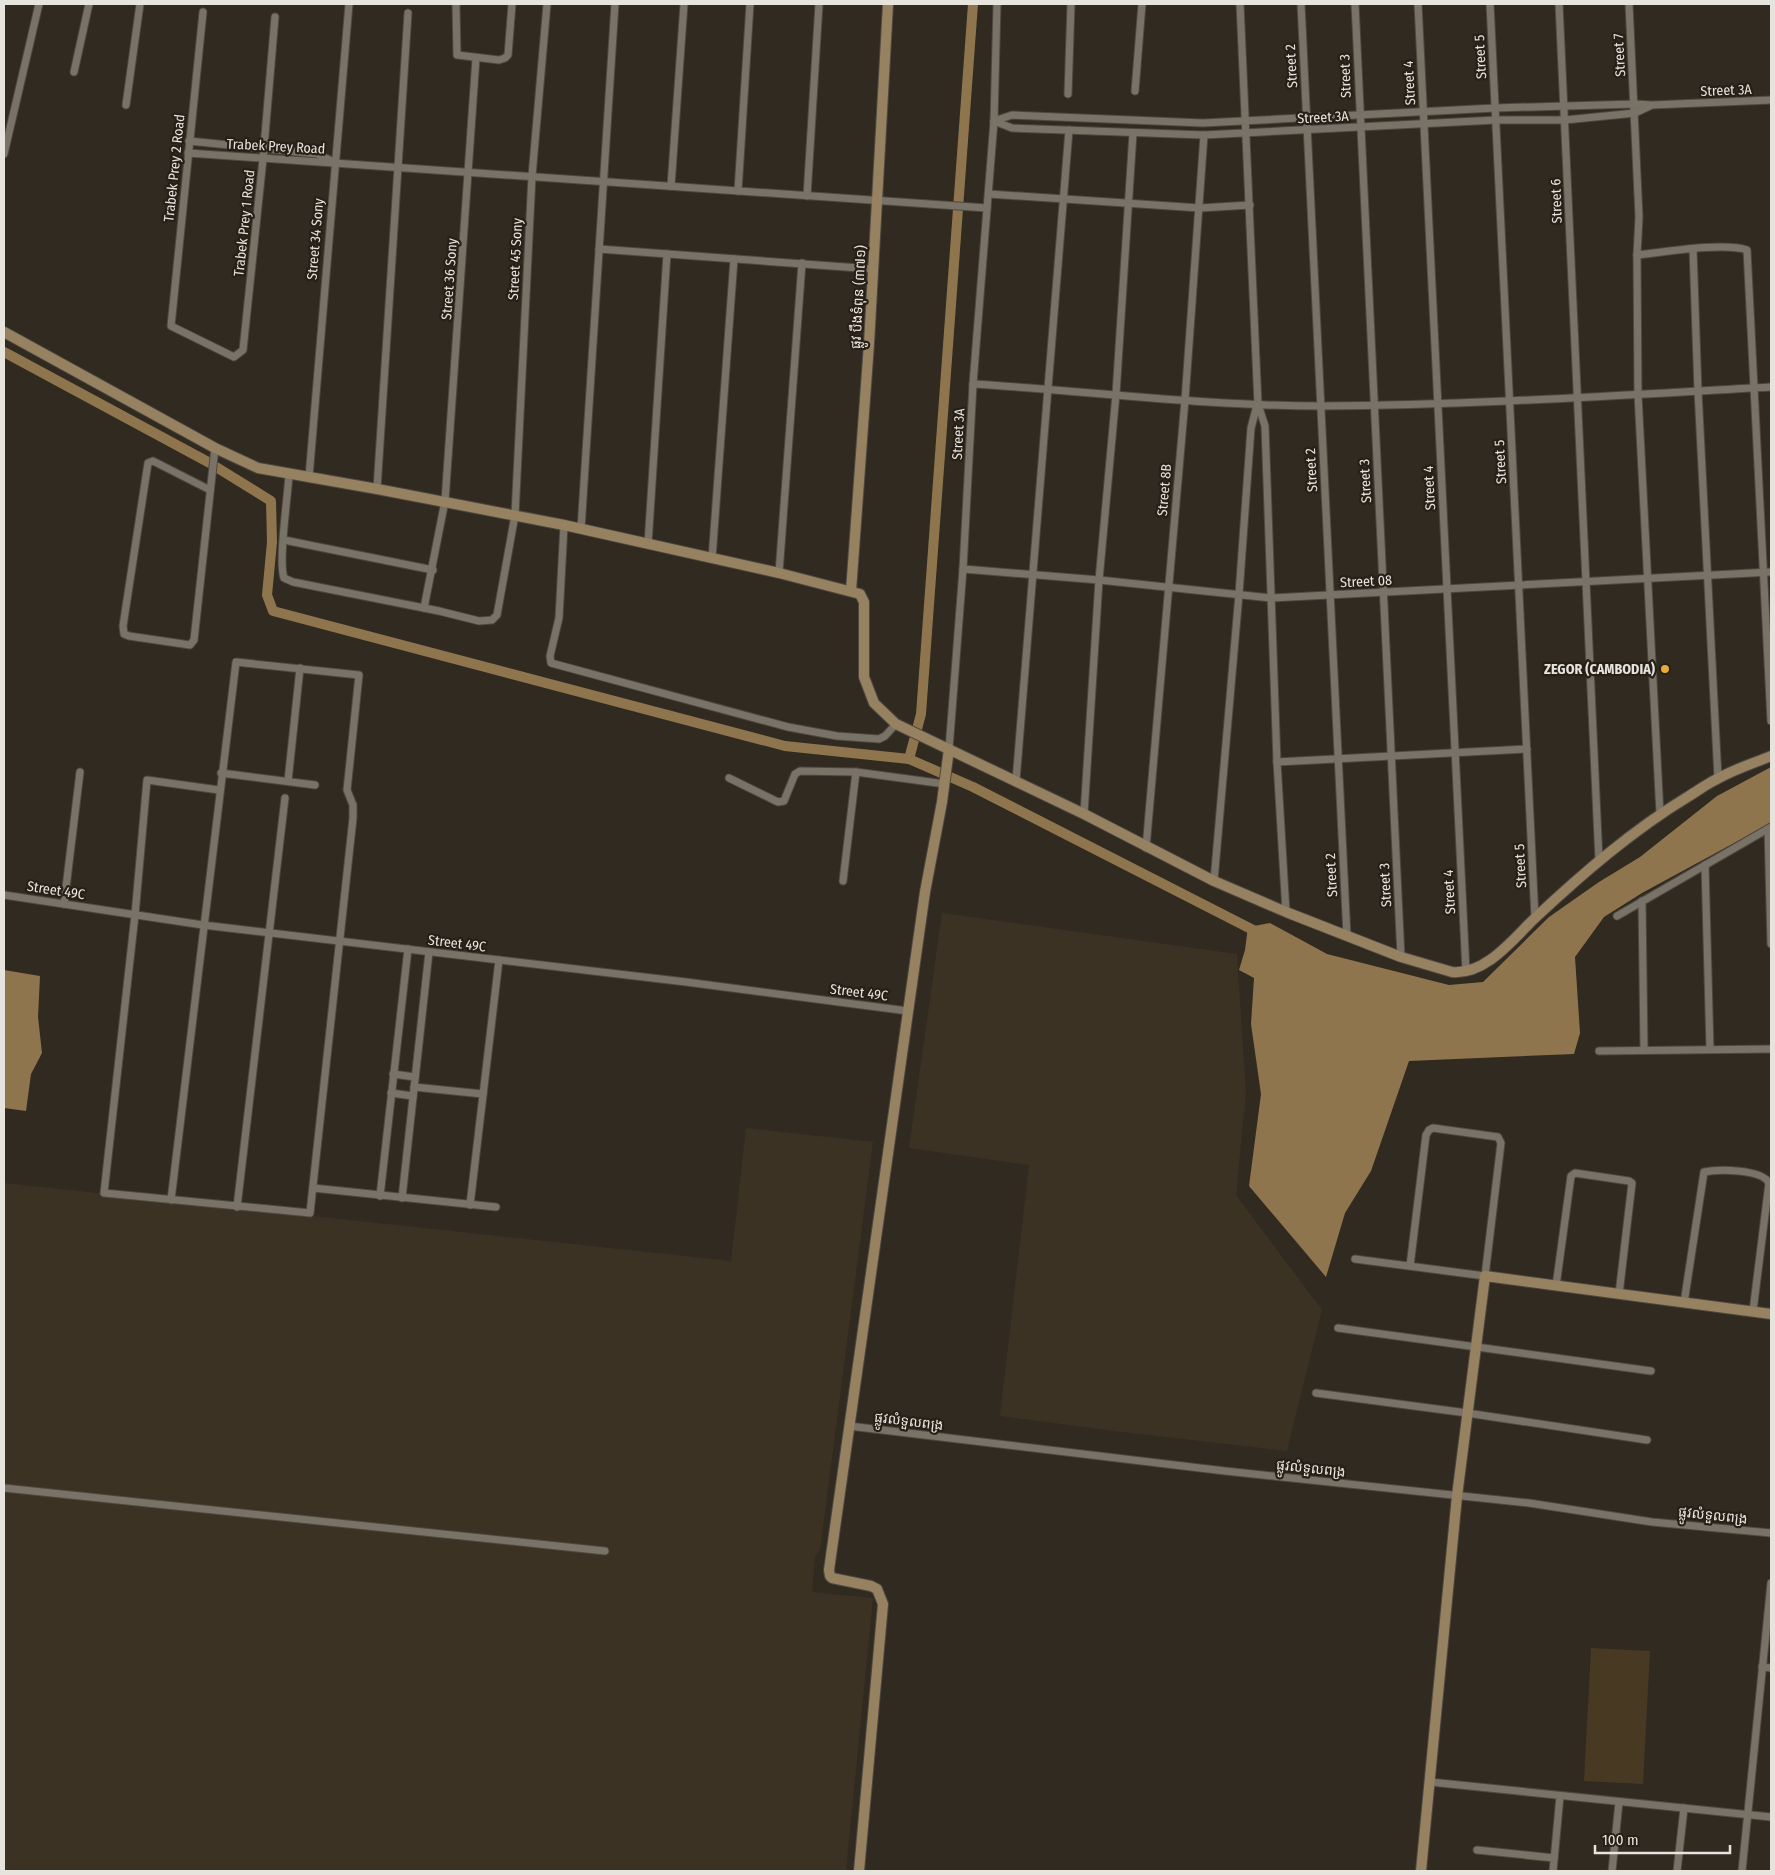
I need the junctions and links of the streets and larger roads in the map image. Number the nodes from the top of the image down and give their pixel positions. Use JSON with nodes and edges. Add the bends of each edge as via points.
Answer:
{"nodes":[{"id":1,"x":39,"y":4,"type":"edge"},
{"id":2,"x":89,"y":4,"type":"edge"},
{"id":3,"x":140,"y":4,"type":"edge"},
{"id":4,"x":349,"y":4,"type":"edge"},
{"id":5,"x":456,"y":4,"type":"edge"},
{"id":6,"x":512,"y":4,"type":"edge"},
{"id":7,"x":547,"y":4,"type":"edge"},
{"id":8,"x":615,"y":4,"type":"edge"},
{"id":9,"x":684,"y":4,"type":"edge"},
{"id":10,"x":750,"y":4,"type":"edge"},
{"id":11,"x":820,"y":4,"type":"edge"},
{"id":12,"x":888,"y":4,"type":"edge"},
{"id":13,"x":997,"y":4,"type":"edge"},
{"id":14,"x":1072,"y":4,"type":"edge"},
{"id":15,"x":1142,"y":4,"type":"edge"},
{"id":16,"x":1240,"y":4,"type":"edge"},
{"id":17,"x":1301,"y":4,"type":"edge"},
{"id":18,"x":1354,"y":4,"type":"edge"},
{"id":19,"x":1418,"y":4,"type":"edge"},
{"id":20,"x":1490,"y":4,"type":"edge"},
{"id":21,"x":1559,"y":4,"type":"edge"},
{"id":22,"x":1629,"y":4,"type":"edge"},
{"id":23,"x":203,"y":12,"type":"dead end"},
{"id":24,"x":408,"y":13,"type":"dead end"},
{"id":25,"x":275,"y":17,"type":"dead end"},
{"id":26,"x":476,"y":58,"type":"junction"},
{"id":27,"x":74,"y":72,"type":"dead end"},
{"id":28,"x":1135,"y":91,"type":"dead end"},
{"id":29,"x":1068,"y":94,"type":"dead end"},
{"id":30,"x":1771,"y":100,"type":"edge"},
{"id":31,"x":1635,"y":104,"type":"junction"},
{"id":32,"x":1652,"y":105,"type":"junction"},
{"id":33,"x":126,"y":106,"type":"dead end"},
{"id":34,"x":1564,"y":107,"type":"junction"},
{"id":35,"x":1495,"y":108,"type":"junction"},
{"id":36,"x":1423,"y":112,"type":"junction"},
{"id":37,"x":1635,"y":112,"type":"junction"},
{"id":38,"x":1359,"y":115,"type":"junction"},
{"id":39,"x":1078,"y":118,"type":"junction"},
{"id":40,"x":1306,"y":118,"type":"junction"},
{"id":41,"x":1144,"y":120,"type":"junction"},
{"id":42,"x":1496,"y":120,"type":"junction"},
{"id":43,"x":1565,"y":120,"type":"junction"},
{"id":44,"x":994,"y":121,"type":"junction"},
{"id":45,"x":1245,"y":121,"type":"junction"},
{"id":46,"x":1187,"y":122,"type":"junction"},
{"id":47,"x":1424,"y":124,"type":"junction"},
{"id":48,"x":1360,"y":127,"type":"junction"},
{"id":49,"x":1069,"y":130,"type":"junction"},
{"id":50,"x":1307,"y":130,"type":"junction"},
{"id":51,"x":1078,"y":131,"type":"junction"},
{"id":52,"x":1133,"y":133,"type":"junction"},
{"id":53,"x":1144,"y":133,"type":"junction"},
{"id":54,"x":1246,"y":133,"type":"junction"},
{"id":55,"x":1186,"y":135,"type":"junction"},
{"id":56,"x":1204,"y":135,"type":"junction"},
{"id":57,"x":189,"y":141,"type":"junction"},
{"id":58,"x":264,"y":148,"type":"junction"},
{"id":59,"x":188,"y":153,"type":"junction"},
{"id":60,"x":4,"y":154,"type":"edge"},
{"id":61,"x":263,"y":159,"type":"junction"},
{"id":62,"x":334,"y":162,"type":"junction"},
{"id":63,"x":398,"y":166,"type":"junction"},
{"id":64,"x":470,"y":172,"type":"junction"},
{"id":65,"x":532,"y":176,"type":"junction"},
{"id":66,"x":603,"y":181,"type":"junction"},
{"id":67,"x":671,"y":186,"type":"junction"},
{"id":68,"x":738,"y":191,"type":"junction"},
{"id":69,"x":989,"y":194,"type":"junction"},
{"id":70,"x":807,"y":196,"type":"junction"},
{"id":71,"x":1063,"y":199,"type":"junction"},
{"id":72,"x":877,"y":201,"type":"junction"},
{"id":73,"x":1128,"y":204,"type":"junction"},
{"id":74,"x":1250,"y":205,"type":"junction"},
{"id":75,"x":987,"y":208,"type":"junction"},
{"id":76,"x":1200,"y":208,"type":"junction"},
{"id":77,"x":599,"y":249,"type":"junction"},
{"id":78,"x":1694,"y":249,"type":"junction"},
{"id":79,"x":667,"y":254,"type":"junction"},
{"id":80,"x":1637,"y":255,"type":"junction"},
{"id":81,"x":734,"y":259,"type":"junction"},
{"id":82,"x":802,"y":263,"type":"junction"},
{"id":83,"x":873,"y":269,"type":"junction"},
{"id":84,"x":171,"y":326,"type":"joint"},
{"id":85,"x":4,"y":332,"type":"edge"},
{"id":86,"x":973,"y":384,"type":"junction"},
{"id":87,"x":1771,"y":387,"type":"edge"},
{"id":88,"x":1048,"y":388,"type":"junction"},
{"id":89,"x":1753,"y":388,"type":"junction"},
{"id":90,"x":1698,"y":391,"type":"junction"},
{"id":91,"x":1116,"y":394,"type":"junction"},
{"id":92,"x":1638,"y":394,"type":"junction"},
{"id":93,"x":1576,"y":398,"type":"junction"},
{"id":94,"x":1185,"y":400,"type":"junction"},
{"id":95,"x":1510,"y":400,"type":"junction"},
{"id":96,"x":1438,"y":403,"type":"junction"},
{"id":97,"x":1258,"y":404,"type":"junction"},
{"id":98,"x":1373,"y":405,"type":"junction"},
{"id":99,"x":1321,"y":406,"type":"junction"},
{"id":100,"x":215,"y":451,"type":"junction"},
{"id":101,"x":289,"y":474,"type":"junction"},
{"id":102,"x":309,"y":477,"type":"junction"},
{"id":103,"x":210,"y":487,"type":"junction"},
{"id":104,"x":377,"y":488,"type":"junction"},
{"id":105,"x":445,"y":501,"type":"junction"},
{"id":106,"x":515,"y":515,"type":"junction"},
{"id":107,"x":564,"y":525,"type":"junction"},
{"id":108,"x":581,"y":529,"type":"junction"},
{"id":109,"x":284,"y":540,"type":"junction"},
{"id":110,"x":648,"y":544,"type":"junction"},
{"id":111,"x":712,"y":559,"type":"junction"},
{"id":112,"x":962,"y":569,"type":"junction"},
{"id":113,"x":433,"y":570,"type":"junction"},
{"id":114,"x":1767,"y":572,"type":"edge"},
{"id":115,"x":779,"y":573,"type":"junction"},
{"id":116,"x":1033,"y":575,"type":"junction"},
{"id":117,"x":1708,"y":575,"type":"junction"},
{"id":118,"x":1648,"y":578,"type":"junction"},
{"id":119,"x":1099,"y":580,"type":"junction"},
{"id":120,"x":1587,"y":582,"type":"junction"},
{"id":121,"x":1519,"y":585,"type":"junction"},
{"id":122,"x":1168,"y":586,"type":"junction"},
{"id":123,"x":1447,"y":589,"type":"junction"},
{"id":124,"x":851,"y":591,"type":"junction"},
{"id":125,"x":1383,"y":593,"type":"junction"},
{"id":126,"x":1239,"y":594,"type":"junction"},
{"id":127,"x":1330,"y":596,"type":"junction"},
{"id":128,"x":1271,"y":598,"type":"junction"},
{"id":129,"x":424,"y":608,"type":"junction"},
{"id":130,"x":300,"y":668,"type":"junction"},
{"id":131,"x":1771,"y":721,"type":"edge"},
{"id":132,"x":896,"y":724,"type":"junction"},
{"id":133,"x":949,"y":749,"type":"junction"},
{"id":134,"x":1527,"y":750,"type":"junction"},
{"id":135,"x":1455,"y":754,"type":"junction"},
{"id":136,"x":1391,"y":756,"type":"junction"},
{"id":137,"x":1771,"y":756,"type":"edge"},
{"id":138,"x":1338,"y":759,"type":"junction"},
{"id":139,"x":1277,"y":762,"type":"junction"},
{"id":140,"x":80,"y":772,"type":"dead end"},
{"id":141,"x":856,"y":772,"type":"junction"},
{"id":142,"x":222,"y":773,"type":"junction"},
{"id":143,"x":729,"y":778,"type":"dead end"},
{"id":144,"x":1718,"y":778,"type":"junction"},
{"id":145,"x":288,"y":781,"type":"junction"},
{"id":146,"x":1016,"y":781,"type":"junction"},
{"id":147,"x":945,"y":783,"type":"junction"},
{"id":148,"x":315,"y":785,"type":"dead end"},
{"id":149,"x":220,"y":790,"type":"junction"},
{"id":150,"x":285,"y":798,"type":"dead end"},
{"id":151,"x":1084,"y":814,"type":"junction"},
{"id":152,"x":1660,"y":814,"type":"junction"},
{"id":153,"x":1769,"y":828,"type":"edge"},
{"id":154,"x":1146,"y":848,"type":"junction"},
{"id":155,"x":1599,"y":860,"type":"junction"},
{"id":156,"x":1705,"y":865,"type":"junction"},
{"id":157,"x":842,"y":881,"type":"dead end"},
{"id":158,"x":1214,"y":881,"type":"junction"},
{"id":159,"x":4,"y":895,"type":"edge"},
{"id":160,"x":1642,"y":901,"type":"junction"},
{"id":161,"x":64,"y":904,"type":"junction"},
{"id":162,"x":1286,"y":912,"type":"junction"},
{"id":163,"x":135,"y":915,"type":"junction"},
{"id":164,"x":1617,"y":916,"type":"dead end"},
{"id":165,"x":1535,"y":918,"type":"junction"},
{"id":166,"x":203,"y":925,"type":"junction"},
{"id":167,"x":269,"y":933,"type":"junction"},
{"id":168,"x":1347,"y":936,"type":"junction"},
{"id":169,"x":340,"y":941,"type":"junction"},
{"id":170,"x":1771,"y":944,"type":"edge"},
{"id":171,"x":408,"y":949,"type":"junction"},
{"id":172,"x":429,"y":952,"type":"junction"},
{"id":173,"x":1401,"y":957,"type":"junction"},
{"id":174,"x":499,"y":960,"type":"junction"},
{"id":175,"x":1466,"y":971,"type":"junction"},
{"id":176,"x":908,"y":1011,"type":"junction"},
{"id":177,"x":1710,"y":1049,"type":"junction"},
{"id":178,"x":1771,"y":1049,"type":"edge"},
{"id":179,"x":1644,"y":1050,"type":"junction"},
{"id":180,"x":1599,"y":1051,"type":"dead end"},
{"id":181,"x":393,"y":1074,"type":"junction"},
{"id":182,"x":415,"y":1077,"type":"junction"},
{"id":183,"x":414,"y":1087,"type":"junction"},
{"id":184,"x":391,"y":1093,"type":"junction"},
{"id":185,"x":483,"y":1094,"type":"junction"},
{"id":186,"x":413,"y":1096,"type":"junction"},
{"id":187,"x":312,"y":1188,"type":"junction"},
{"id":188,"x":380,"y":1196,"type":"junction"},
{"id":189,"x":402,"y":1198,"type":"junction"},
{"id":190,"x":171,"y":1200,"type":"junction"},
{"id":191,"x":470,"y":1205,"type":"junction"},
{"id":192,"x":237,"y":1206,"type":"junction"},
{"id":193,"x":496,"y":1208,"type":"dead end"},
{"id":194,"x":1355,"y":1259,"type":"dead end"},
{"id":195,"x":1410,"y":1266,"type":"junction"},
{"id":196,"x":1485,"y":1276,"type":"junction"},
{"id":197,"x":1556,"y":1286,"type":"junction"},
{"id":198,"x":1619,"y":1294,"type":"junction"},
{"id":199,"x":1684,"y":1303,"type":"junction"},
{"id":200,"x":1752,"y":1311,"type":"junction"},
{"id":201,"x":1771,"y":1314,"type":"edge"},
{"id":202,"x":1338,"y":1328,"type":"dead end"},
{"id":203,"x":1476,"y":1347,"type":"junction"},
{"id":204,"x":1651,"y":1370,"type":"dead end"},
{"id":205,"x":1316,"y":1393,"type":"dead end"},
{"id":206,"x":1467,"y":1413,"type":"junction"},
{"id":207,"x":849,"y":1426,"type":"junction"},
{"id":208,"x":1647,"y":1440,"type":"dead end"},
{"id":209,"x":4,"y":1488,"type":"edge"},
{"id":210,"x":1457,"y":1496,"type":"junction"},
{"id":211,"x":1771,"y":1533,"type":"edge"},
{"id":212,"x":605,"y":1551,"type":"dead end"},
{"id":213,"x":1771,"y":1582,"type":"edge"},
{"id":214,"x":1762,"y":1667,"type":"junction"},
{"id":215,"x":1771,"y":1668,"type":"edge"},
{"id":216,"x":1430,"y":1782,"type":"junction"},
{"id":217,"x":1560,"y":1796,"type":"junction"},
{"id":218,"x":1620,"y":1802,"type":"junction"},
{"id":219,"x":1684,"y":1808,"type":"junction"},
{"id":220,"x":1748,"y":1815,"type":"junction"},
{"id":221,"x":1771,"y":1817,"type":"edge"},
{"id":222,"x":1477,"y":1850,"type":"dead end"},
{"id":223,"x":1554,"y":1858,"type":"junction"},
{"id":224,"x":859,"y":1871,"type":"edge"},
{"id":225,"x":1421,"y":1871,"type":"edge"},
{"id":226,"x":1553,"y":1871,"type":"edge"},
{"id":227,"x":1612,"y":1871,"type":"edge"},
{"id":228,"x":1677,"y":1871,"type":"edge"},
{"id":229,"x":1742,"y":1871,"type":"edge"}],
"edges":[{"from":1,"to":60,"type":"street"},
{"from":2,"to":27,"type":"street"},
{"from":3,"to":33,"type":"street"},
{"from":4,"to":62,"type":"street","name":"Street 34 Sony"},
{"from":5,"to":26,"type":"street","via":[[456,53]]},
{"from":6,"to":26,"type":"street","via":[[508,55],[499,60]]},
{"from":7,"to":65,"type":"street","name":"Street 45 Sony"},
{"from":8,"to":66,"type":"street"},
{"from":9,"to":67,"type":"street"},
{"from":10,"to":68,"type":"street"},
{"from":11,"to":70,"type":"street"},
{"from":12,"to":72,"type":"street","name":"ផ្លូវ បឹងទំពុន (៣៧១)"},
{"from":13,"to":44,"type":"street","name":"Street 3A"},
{"from":14,"to":29,"type":"street"},
{"from":15,"to":28,"type":"street"},
{"from":16,"to":45,"type":"street"},
{"from":17,"to":40,"type":"street","name":"Street 2"},
{"from":18,"to":38,"type":"street","name":"Street 3"},
{"from":19,"to":36,"type":"street","name":"Street 4"},
{"from":20,"to":35,"type":"street","name":"Street 5"},
{"from":21,"to":34,"type":"street","name":"Street 6"},
{"from":22,"to":31,"type":"street","name":"Street 7"},
{"from":23,"to":57,"type":"street","name":"Trabek Prey 2 Road"},
{"from":24,"to":63,"type":"street"},
{"from":25,"to":58,"type":"street","name":"Trabek Prey 1 Road"},
{"from":26,"to":64,"type":"street","name":"Street 36 Sony"},
{"from":30,"to":32,"type":"street","name":"Street 3A"},
{"from":31,"to":32,"type":"street","name":"Street 3A"},
{"from":31,"to":34,"type":"street","name":"Street 3A"},
{"from":31,"to":37,"type":"street","name":"Street 7"},
{"from":32,"to":37,"type":"street","name":"Street 3A"},
{"from":34,"to":35,"type":"street","name":"Street 3A"},
{"from":34,"to":43,"type":"street","name":"Street 6"},
{"from":35,"to":36,"type":"street","name":"Street 3A"},
{"from":35,"to":42,"type":"street","name":"Street 5"},
{"from":36,"to":38,"type":"street","name":"Street 3A"},
{"from":36,"to":47,"type":"street","name":"Street 4"},
{"from":37,"to":43,"type":"street","name":"Street 3A"},
{"from":37,"to":80,"type":"street","name":"Street 7","via":[[1639,217]]},
{"from":38,"to":40,"type":"street","name":"Street 3A"},
{"from":38,"to":48,"type":"street","name":"Street 3"},
{"from":39,"to":41,"type":"street","name":"Street 3A"},
{"from":39,"to":44,"type":"street","name":"Street 3A","via":[[1012,115]]},
{"from":39,"to":51,"type":"street"},
{"from":40,"to":45,"type":"street","name":"Street 3A"},
{"from":40,"to":50,"type":"street","name":"Street 2"},
{"from":41,"to":46,"type":"street","name":"Street 3A"},
{"from":41,"to":53,"type":"street"},
{"from":42,"to":43,"type":"street","name":"Street 3A"},
{"from":42,"to":47,"type":"street","name":"Street 3A"},
{"from":42,"to":95,"type":"street","name":"Street 5"},
{"from":43,"to":93,"type":"street","name":"Street 6"},
{"from":44,"to":49,"type":"street","name":"Street 3A","via":[[1012,128]]},
{"from":44,"to":69,"type":"street","name":"Street 3A"},
{"from":45,"to":46,"type":"street","name":"Street 3A"},
{"from":45,"to":54,"type":"street"},
{"from":46,"to":55,"type":"street"},
{"from":47,"to":48,"type":"street","name":"Street 3A"},
{"from":47,"to":96,"type":"street","name":"Street 4"},
{"from":48,"to":50,"type":"street","name":"Street 3A"},
{"from":48,"to":98,"type":"street","name":"Street 3"},
{"from":49,"to":51,"type":"street","name":"Street 3A"},
{"from":49,"to":71,"type":"street"},
{"from":50,"to":54,"type":"street","name":"Street 3A"},
{"from":50,"to":99,"type":"street","name":"Street 2"},
{"from":51,"to":52,"type":"street","name":"Street 3A"},
{"from":52,"to":53,"type":"street","name":"Street 3A"},
{"from":52,"to":73,"type":"street"},
{"from":53,"to":55,"type":"street","name":"Street 3A"},
{"from":54,"to":56,"type":"street","name":"Street 3A"},
{"from":54,"to":74,"type":"street"},
{"from":55,"to":56,"type":"street","name":"Street 3A"},
{"from":56,"to":76,"type":"street","name":"Street 8B"},
{"from":57,"to":58,"type":"street","name":"Trabek Prey Road"},
{"from":57,"to":59,"type":"street","name":"Trabek Prey 2 Road"},
{"from":58,"to":61,"type":"street","name":"Trabek Prey 1 Road"},
{"from":58,"to":62,"type":"street","name":"Trabek Prey Road","via":[[317,154]]},
{"from":59,"to":61,"type":"street","name":"Trabek Prey Road"},
{"from":59,"to":84,"type":"street","name":"Trabek Prey 2 Road"},
{"from":61,"to":62,"type":"street","name":"Trabek Prey Road"},
{"from":61,"to":84,"type":"street","name":"Trabek Prey 1 Road","via":[[243,350],[234,357]]},
{"from":62,"to":63,"type":"street"},
{"from":62,"to":102,"type":"street","name":"Street 34 Sony"},
{"from":63,"to":64,"type":"street"},
{"from":63,"to":104,"type":"street"},
{"from":64,"to":65,"type":"street"},
{"from":64,"to":105,"type":"street","name":"Street 36 Sony"},
{"from":65,"to":66,"type":"street"},
{"from":65,"to":106,"type":"street","name":"Street 45 Sony"},
{"from":66,"to":67,"type":"street"},
{"from":66,"to":77,"type":"street"},
{"from":67,"to":68,"type":"street"},
{"from":68,"to":70,"type":"street"},
{"from":69,"to":71,"type":"street"},
{"from":69,"to":75,"type":"street","name":"Street 3A"},
{"from":70,"to":72,"type":"street"},
{"from":71,"to":73,"type":"street"},
{"from":71,"to":88,"type":"street"},
{"from":72,"to":75,"type":"street"},
{"from":72,"to":83,"type":"street","name":"ផ្លូវ បឹងទំពុន (៣៧១)"},
{"from":73,"to":76,"type":"street"},
{"from":73,"to":91,"type":"street"},
{"from":74,"to":76,"type":"street"},
{"from":74,"to":97,"type":"street"},
{"from":75,"to":86,"type":"street","name":"Street 3A"},
{"from":76,"to":94,"type":"street","name":"Street 8B"},
{"from":77,"to":79,"type":"street"},
{"from":77,"to":108,"type":"street"},
{"from":78,"to":80,"type":"street"},
{"from":78,"to":89,"type":"street","via":[[1733,247],[1747,250]]},
{"from":78,"to":90,"type":"street"},
{"from":79,"to":81,"type":"street"},
{"from":79,"to":110,"type":"street"},
{"from":80,"to":92,"type":"street","name":"Street 7"},
{"from":81,"to":82,"type":"street"},
{"from":81,"to":111,"type":"street"},
{"from":82,"to":83,"type":"street"},
{"from":82,"to":115,"type":"street"},
{"from":83,"to":124,"type":"street","name":"ផ្លូវ បឹងទំពុន (៣៧១)"},
{"from":85,"to":100,"type":"street"},
{"from":86,"to":88,"type":"street"},
{"from":86,"to":112,"type":"street","name":"Street 3A"},
{"from":87,"to":89,"type":"street"},
{"from":88,"to":91,"type":"street"},
{"from":88,"to":116,"type":"street"},
{"from":89,"to":90,"type":"street"},
{"from":89,"to":114,"type":"street"},
{"from":90,"to":92,"type":"street"},
{"from":90,"to":117,"type":"street"},
{"from":91,"to":94,"type":"street"},
{"from":91,"to":119,"type":"street"},
{"from":92,"to":93,"type":"street"},
{"from":92,"to":118,"type":"street","name":"Street 7"},
{"from":93,"to":95,"type":"street"},
{"from":93,"to":120,"type":"street","name":"Street 6"},
{"from":94,"to":97,"type":"street"},
{"from":94,"to":122,"type":"street","name":"Street 8B"},
{"from":95,"to":96,"type":"street"},
{"from":95,"to":121,"type":"street","name":"Street 5"},
{"from":96,"to":98,"type":"street"},
{"from":96,"to":123,"type":"street","name":"Street 4"},
{"from":97,"to":99,"type":"street"},
{"from":97,"to":126,"type":"street","via":[[1251,428]]},
{"from":97,"to":128,"type":"street","via":[[1265,426]]},
{"from":98,"to":99,"type":"street"},
{"from":98,"to":125,"type":"street","name":"Street 3"},
{"from":99,"to":127,"type":"street","name":"Street 2"},
{"from":100,"to":101,"type":"street","via":[[258,468]]},
{"from":100,"to":103,"type":"street"},
{"from":101,"to":102,"type":"street"},
{"from":101,"to":109,"type":"street"},
{"from":102,"to":104,"type":"street"},
{"from":103,"to":103,"type":"street","via":[[153,462],[148,463],[124,634],[190,645],[194,640]]},
{"from":104,"to":105,"type":"street"},
{"from":105,"to":106,"type":"street"},
{"from":105,"to":113,"type":"street","name":"Street 36 Sony"},
{"from":106,"to":107,"type":"street"},
{"from":106,"to":129,"type":"street","name":"Street 45 Sony","via":[[497,615],[492,620],[479,621]]},
{"from":107,"to":108,"type":"street"},
{"from":107,"to":132,"type":"street","via":[[560,618],[551,663],[737,714],[829,735],[879,739]]},
{"from":108,"to":110,"type":"street"},
{"from":109,"to":113,"type":"street"},
{"from":109,"to":129,"type":"street","via":[[284,578]]},
{"from":110,"to":111,"type":"street"},
{"from":111,"to":115,"type":"street"},
{"from":112,"to":116,"type":"street","name":"Street 08"},
{"from":112,"to":133,"type":"street","name":"Street 3A"},
{"from":113,"to":129,"type":"street","name":"Street 36 Sony"},
{"from":114,"to":117,"type":"street","name":"Street 08"},
{"from":114,"to":131,"type":"street"},
{"from":115,"to":124,"type":"street"},
{"from":116,"to":119,"type":"street","name":"Street 08"},
{"from":116,"to":146,"type":"street"},
{"from":117,"to":118,"type":"street","name":"Street 08"},
{"from":117,"to":144,"type":"street"},
{"from":118,"to":120,"type":"street","name":"Street 08"},
{"from":118,"to":152,"type":"street","name":"Street 7"},
{"from":119,"to":122,"type":"street","name":"Street 08"},
{"from":119,"to":151,"type":"street"},
{"from":120,"to":121,"type":"street","name":"Street 08"},
{"from":120,"to":155,"type":"street","name":"Street 6"},
{"from":121,"to":123,"type":"street","name":"Street 08"},
{"from":121,"to":134,"type":"street","name":"Street 5"},
{"from":122,"to":126,"type":"street","name":"Street 08"},
{"from":122,"to":154,"type":"street","name":"Street 8B"},
{"from":123,"to":125,"type":"street","name":"Street 08"},
{"from":123,"to":135,"type":"street","name":"Street 4"},
{"from":124,"to":132,"type":"street","via":[[860,594],[864,602],[864,677],[869,693],[881,712]]},
{"from":125,"to":127,"type":"street","name":"Street 08"},
{"from":125,"to":136,"type":"street","name":"Street 3"},
{"from":126,"to":128,"type":"street","name":"Street 08"},
{"from":126,"to":158,"type":"street"},
{"from":127,"to":128,"type":"street","name":"Street 08"},
{"from":127,"to":138,"type":"street","name":"Street 2"},
{"from":128,"to":139,"type":"street"},
{"from":130,"to":142,"type":"street","via":[[236,662]]},
{"from":130,"to":145,"type":"street"},
{"from":130,"to":169,"type":"street","via":[[359,676],[346,790],[353,805],[353,818]]},
{"from":132,"to":133,"type":"street"},
{"from":133,"to":146,"type":"street"},
{"from":133,"to":147,"type":"street"},
{"from":134,"to":135,"type":"street"},
{"from":134,"to":165,"type":"street","name":"Street 5"},
{"from":135,"to":136,"type":"street"},
{"from":135,"to":175,"type":"street","name":"Street 4"},
{"from":136,"to":138,"type":"street"},
{"from":136,"to":173,"type":"street","name":"Street 3"},
{"from":137,"to":144,"type":"street"},
{"from":138,"to":139,"type":"street"},
{"from":138,"to":168,"type":"street","name":"Street 2"},
{"from":139,"to":162,"type":"street"},
{"from":140,"to":161,"type":"street"},
{"from":141,"to":143,"type":"street","via":[[800,771],[795,774],[784,801],[778,802]]},
{"from":141,"to":147,"type":"street"},
{"from":141,"to":157,"type":"street"},
{"from":142,"to":145,"type":"street"},
{"from":142,"to":149,"type":"street"},
{"from":144,"to":152,"type":"street"},
{"from":145,"to":148,"type":"street"},
{"from":146,"to":151,"type":"street"},
{"from":147,"to":176,"type":"street"},
{"from":149,"to":163,"type":"street","via":[[147,780]]},
{"from":149,"to":166,"type":"street"},
{"from":150,"to":167,"type":"street"},
{"from":151,"to":154,"type":"street"},
{"from":152,"to":155,"type":"street"},
{"from":153,"to":156,"type":"street"},
{"from":153,"to":170,"type":"street"},
{"from":154,"to":158,"type":"street"},
{"from":155,"to":165,"type":"street"},
{"from":156,"to":160,"type":"street"},
{"from":156,"to":177,"type":"street"},
{"from":158,"to":162,"type":"street"},
{"from":159,"to":161,"type":"street","name":"Street 49C"},
{"from":160,"to":164,"type":"street"},
{"from":160,"to":179,"type":"street"},
{"from":161,"to":163,"type":"street","name":"Street 49C"},
{"from":162,"to":168,"type":"street"},
{"from":163,"to":166,"type":"street","name":"Street 49C"},
{"from":163,"to":190,"type":"street","via":[[104,1193]]},
{"from":165,"to":175,"type":"street","via":[[1502,950],[1483,964]]},
{"from":166,"to":167,"type":"street","name":"Street 49C"},
{"from":166,"to":190,"type":"street"},
{"from":167,"to":169,"type":"street","name":"Street 49C"},
{"from":167,"to":192,"type":"street"},
{"from":168,"to":173,"type":"street"},
{"from":169,"to":171,"type":"street","name":"Street 49C"},
{"from":169,"to":187,"type":"street"},
{"from":171,"to":172,"type":"street","name":"Street 49C"},
{"from":171,"to":181,"type":"street"},
{"from":172,"to":174,"type":"street","name":"Street 49C"},
{"from":172,"to":182,"type":"street"},
{"from":173,"to":175,"type":"street","via":[[1452,972]]},
{"from":174,"to":176,"type":"street","name":"Street 49C"},
{"from":174,"to":185,"type":"street"},
{"from":176,"to":207,"type":"street"},
{"from":177,"to":178,"type":"street"},
{"from":177,"to":179,"type":"street"},
{"from":179,"to":180,"type":"street"},
{"from":181,"to":182,"type":"street"},
{"from":181,"to":184,"type":"street"},
{"from":182,"to":183,"type":"street"},
{"from":183,"to":185,"type":"street"},
{"from":183,"to":186,"type":"street"},
{"from":184,"to":186,"type":"street"},
{"from":184,"to":188,"type":"street"},
{"from":185,"to":191,"type":"street"},
{"from":186,"to":189,"type":"street"},
{"from":187,"to":188,"type":"street"},
{"from":187,"to":192,"type":"street","via":[[310,1213]]},
{"from":188,"to":189,"type":"street"},
{"from":189,"to":191,"type":"street"},
{"from":190,"to":192,"type":"street"},
{"from":191,"to":193,"type":"street"},
{"from":194,"to":195,"type":"street"},
{"from":195,"to":196,"type":"street"},
{"from":195,"to":196,"type":"street","via":[[1426,1134],[1433,1128],[1501,1140]]},
{"from":196,"to":197,"type":"street"},
{"from":196,"to":203,"type":"street"},
{"from":197,"to":198,"type":"street"},
{"from":197,"to":198,"type":"street","via":[[1571,1176],[1575,1173],[1632,1183]]},
{"from":198,"to":199,"type":"street"},
{"from":199,"to":200,"type":"street"},
{"from":199,"to":200,"type":"street","via":[[1704,1172],[1754,1172],[1769,1182]]},
{"from":200,"to":201,"type":"street"},
{"from":202,"to":203,"type":"street"},
{"from":203,"to":204,"type":"street"},
{"from":203,"to":206,"type":"street"},
{"from":205,"to":206,"type":"street"},
{"from":206,"to":208,"type":"street"},
{"from":206,"to":210,"type":"street"},
{"from":207,"to":210,"type":"street","name":"ផ្លូវលំទួលពង្រ"},
{"from":207,"to":224,"type":"street","via":[[829,1573],[832,1578],[878,1589],[884,1611]]},
{"from":209,"to":212,"type":"street"},
{"from":210,"to":211,"type":"street","name":"ផ្លូវលំទួលពង្រ","via":[[1529,1503],[1652,1522]]},
{"from":210,"to":216,"type":"street"},
{"from":213,"to":214,"type":"street"},
{"from":214,"to":215,"type":"street"},
{"from":214,"to":220,"type":"street"},
{"from":216,"to":217,"type":"street"},
{"from":216,"to":225,"type":"street"},
{"from":217,"to":218,"type":"street"},
{"from":217,"to":223,"type":"street"},
{"from":218,"to":219,"type":"street"},
{"from":218,"to":227,"type":"street"},
{"from":219,"to":220,"type":"street"},
{"from":219,"to":228,"type":"street"},
{"from":220,"to":221,"type":"street"},
{"from":220,"to":229,"type":"street"},
{"from":222,"to":223,"type":"street"},
{"from":223,"to":226,"type":"street"}]}
